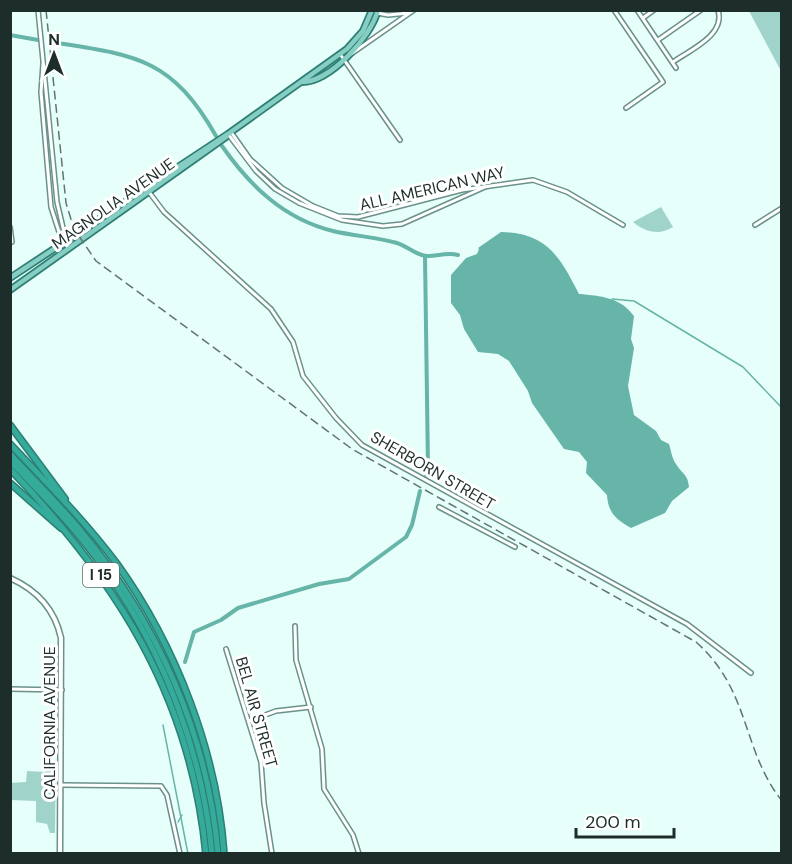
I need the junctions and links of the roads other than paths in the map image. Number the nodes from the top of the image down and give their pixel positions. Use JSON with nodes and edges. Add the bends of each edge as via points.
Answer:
{"nodes":[{"id":1,"x":38,"y":10,"type":"edge"},
{"id":2,"x":614,"y":10,"type":"edge"},
{"id":3,"x":637,"y":10,"type":"edge"},
{"id":4,"x":654,"y":10,"type":"edge"},
{"id":5,"x":701,"y":10,"type":"edge"},
{"id":6,"x":718,"y":10,"type":"edge"},
{"id":7,"x":412,"y":11,"type":"edge"},
{"id":8,"x":375,"y":12,"type":"edge"},
{"id":9,"x":643,"y":18,"type":"junction"},
{"id":10,"x":658,"y":40,"type":"junction"},
{"id":11,"x":340,"y":54,"type":"junction"},
{"id":12,"x":344,"y":59,"type":"junction"},
{"id":13,"x":673,"y":62,"type":"junction"},
{"id":14,"x":42,"y":64,"type":"junction"},
{"id":15,"x":676,"y":68,"type":"dead end"},
{"id":16,"x":302,"y":82,"type":"junction"},
{"id":17,"x":626,"y":108,"type":"dead end"},
{"id":18,"x":227,"y":134,"type":"junction"},
{"id":19,"x":400,"y":140,"type":"dead end"},
{"id":20,"x":486,"y":186,"type":"junction"},
{"id":21,"x":148,"y":191,"type":"junction"},
{"id":22,"x":782,"y":208,"type":"edge"},
{"id":23,"x":623,"y":225,"type":"dead end"},
{"id":24,"x":755,"y":225,"type":"dead end"},
{"id":25,"x":10,"y":227,"type":"edge"},
{"id":26,"x":67,"y":239,"type":"junction"},
{"id":27,"x":12,"y":243,"type":"edge"},
{"id":28,"x":68,"y":249,"type":"junction"},
{"id":29,"x":10,"y":278,"type":"edge"},
{"id":30,"x":10,"y":290,"type":"edge"},
{"id":31,"x":10,"y":425,"type":"edge"},
{"id":32,"x":10,"y":444,"type":"edge"},
{"id":33,"x":10,"y":453,"type":"edge"},
{"id":34,"x":10,"y":461,"type":"edge"},
{"id":35,"x":10,"y":469,"type":"edge"},
{"id":36,"x":10,"y":483,"type":"edge"},
{"id":37,"x":439,"y":507,"type":"dead end"},
{"id":38,"x":72,"y":511,"type":"junction"},
{"id":39,"x":70,"y":535,"type":"junction"},
{"id":40,"x":515,"y":547,"type":"dead end"},
{"id":41,"x":10,"y":579,"type":"edge"},
{"id":42,"x":136,"y":618,"type":"junction"},
{"id":43,"x":295,"y":626,"type":"dead end"},
{"id":44,"x":226,"y":649,"type":"dead end"},
{"id":45,"x":148,"y":653,"type":"junction"},
{"id":46,"x":751,"y":673,"type":"dead end"},
{"id":47,"x":10,"y":689,"type":"edge"},
{"id":48,"x":62,"y":690,"type":"junction"},
{"id":49,"x":311,"y":707,"type":"junction"},
{"id":50,"x":249,"y":721,"type":"junction"},
{"id":51,"x":193,"y":731,"type":"junction"},
{"id":52,"x":208,"y":765,"type":"junction"},
{"id":53,"x":61,"y":785,"type":"junction"},
{"id":54,"x":60,"y":854,"type":"edge"},
{"id":55,"x":180,"y":854,"type":"edge"},
{"id":56,"x":206,"y":854,"type":"edge"},
{"id":57,"x":212,"y":854,"type":"edge"},
{"id":58,"x":218,"y":854,"type":"edge"},
{"id":59,"x":224,"y":854,"type":"edge"},
{"id":60,"x":272,"y":854,"type":"edge"},
{"id":61,"x":359,"y":854,"type":"edge"}],
"edges":[{"from":1,"to":14,"type":"street"},
{"from":2,"to":17,"type":"street","via":[[663,82]]},
{"from":3,"to":9,"type":"street"},
{"from":4,"to":9,"type":"street"},
{"from":5,"to":10,"type":"street"},
{"from":6,"to":13,"type":"street","via":[[715,32]]},
{"from":7,"to":8,"type":"street","via":[[395,15]]},
{"from":7,"to":12,"type":"street"},
{"from":8,"to":11,"type":"main road","name":"MAGNOLIA AVENUE","via":[[359,37]]},
{"from":8,"to":12,"type":"main road","name":"MAGNOLIA AVENUE","via":[[368,34]]},
{"from":9,"to":10,"type":"street"},
{"from":10,"to":13,"type":"street"},
{"from":11,"to":12,"type":"street"},
{"from":11,"to":16,"type":"main road","name":"MAGNOLIA AVENUE"},
{"from":12,"to":16,"type":"main road","name":"MAGNOLIA AVENUE","via":[[312,82]]},
{"from":12,"to":19,"type":"street"},
{"from":13,"to":15,"type":"street"},
{"from":14,"to":26,"type":"street","via":[[57,202]]},
{"from":14,"to":26,"type":"street","via":[[41,97],[51,207],[60,235]]},
{"from":16,"to":18,"type":"main road","name":"MAGNOLIA AVENUE"},
{"from":18,"to":20,"type":"street","name":"ALL AMERICAN WAY","via":[[282,188],[338,216],[358,217]]},
{"from":18,"to":20,"type":"street","name":"ALL AMERICAN WAY","via":[[275,189],[326,216],[353,222],[402,224]]},
{"from":18,"to":21,"type":"main road","name":"MAGNOLIA AVENUE"},
{"from":20,"to":23,"type":"street","name":"ALL AMERICAN WAY","via":[[546,182]]},
{"from":21,"to":26,"type":"main road","name":"MAGNOLIA AVENUE"},
{"from":21,"to":28,"type":"main road","name":"MAGNOLIA AVENUE"},
{"from":21,"to":46,"type":"street","name":"SHERBORN STREET","via":[[164,213],[271,309],[292,342],[303,376],[362,445],[687,624]]},
{"from":22,"to":24,"type":"street"},
{"from":25,"to":27,"type":"street"},
{"from":26,"to":28,"type":"street"},
{"from":26,"to":29,"type":"main road","name":"MAGNOLIA AVENUE"},
{"from":28,"to":30,"type":"main road","name":"MAGNOLIA AVENUE"},
{"from":31,"to":38,"type":"highway"},
{"from":32,"to":38,"type":"highway","number":"I 15"},
{"from":33,"to":51,"type":"highway","via":[[81,531],[127,592],[162,654]]},
{"from":34,"to":42,"type":"highway","via":[[96,557]]},
{"from":35,"to":39,"type":"highway","number":"I 15"},
{"from":36,"to":39,"type":"highway"},
{"from":37,"to":40,"type":"street"},
{"from":38,"to":52,"type":"highway","number":"I 15","via":[[116,564],[156,629],[193,713]]},
{"from":39,"to":45,"type":"highway","number":"I 15","via":[[104,578]]},
{"from":41,"to":48,"type":"main road","name":"CALIFORNIA AVENUE","via":[[36,594],[53,615],[61,640]]},
{"from":42,"to":45,"type":"highway"},
{"from":42,"to":57,"type":"highway","via":[[186,730],[204,798]]},
{"from":43,"to":49,"type":"street","via":[[296,660]]},
{"from":44,"to":50,"type":"street","name":"BEL AIR STREET"},
{"from":45,"to":56,"type":"highway","number":"I 15","via":[[185,747]]},
{"from":47,"to":48,"type":"street"},
{"from":48,"to":53,"type":"main road","name":"CALIFORNIA AVENUE"},
{"from":49,"to":50,"type":"street","via":[[276,711]]},
{"from":49,"to":61,"type":"street","via":[[322,749],[324,789],[353,835]]},
{"from":50,"to":60,"type":"street","name":"BEL AIR STREET","via":[[263,770]]},
{"from":51,"to":52,"type":"highway"},
{"from":51,"to":58,"type":"highway","via":[[207,781]]},
{"from":52,"to":59,"type":"highway","number":"I 15"},
{"from":53,"to":54,"type":"main road","name":"CALIFORNIA AVENUE"},
{"from":53,"to":55,"type":"street","via":[[161,786],[167,795]]}]}
